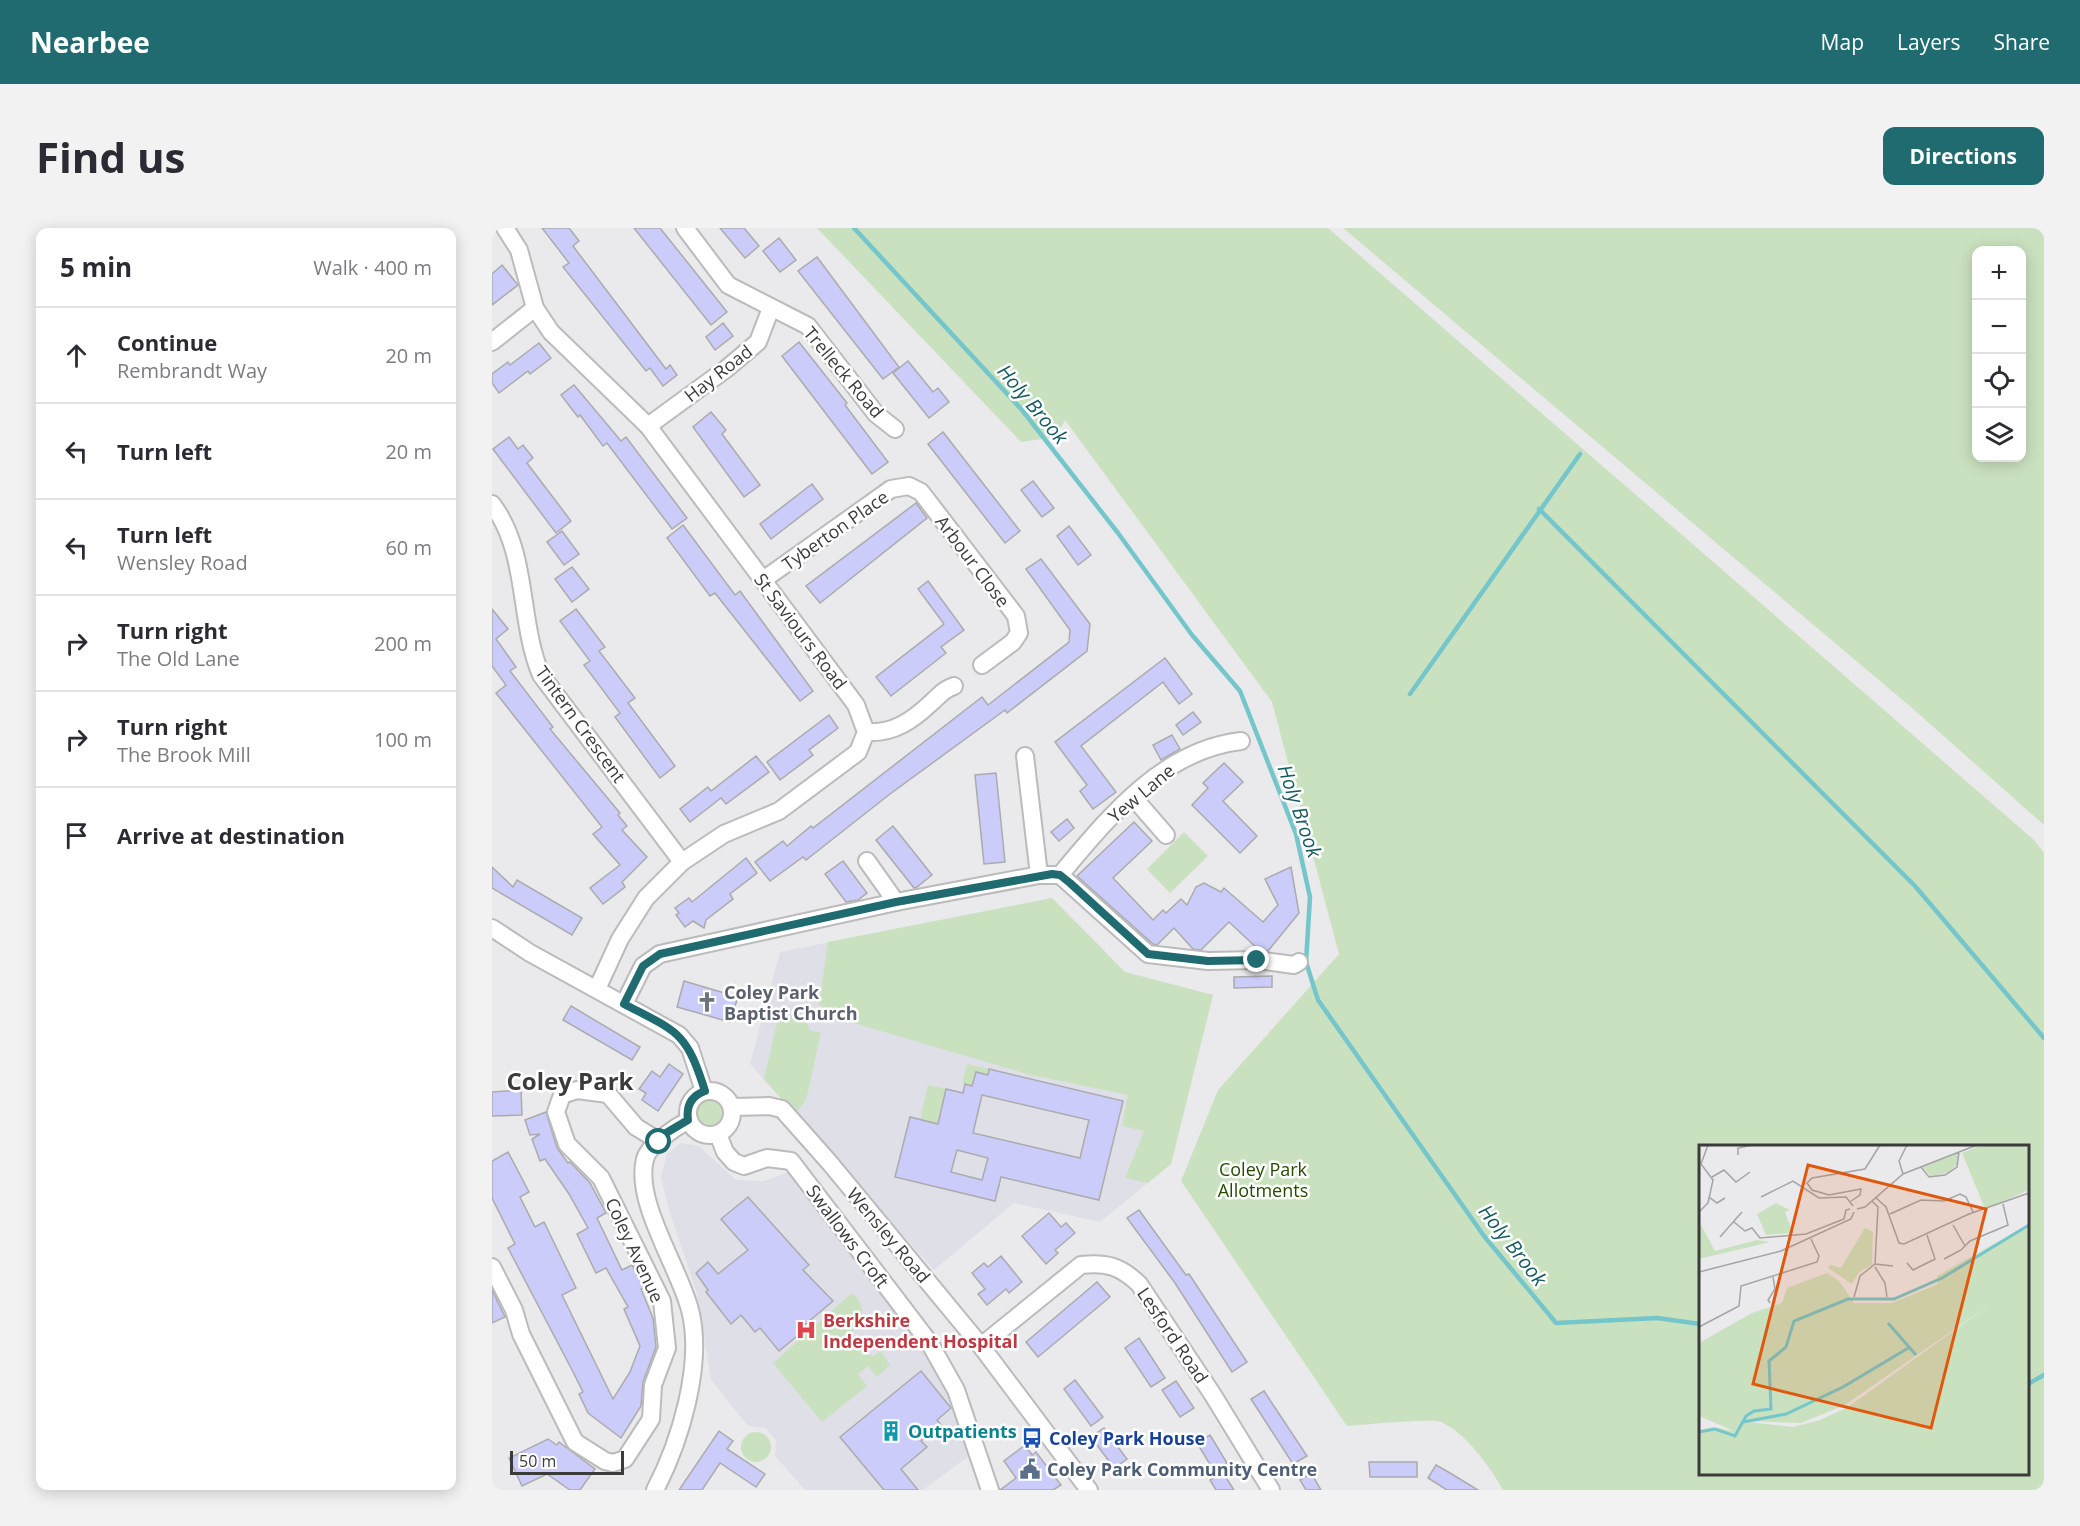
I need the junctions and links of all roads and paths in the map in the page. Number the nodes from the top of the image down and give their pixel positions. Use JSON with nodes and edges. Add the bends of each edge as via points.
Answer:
{"nodes":[{"id":1,"x":505,"y":228,"type":"edge"},
{"id":2,"x":685,"y":228,"type":"edge"},
{"id":3,"x":535,"y":308,"type":"junction"},
{"id":4,"x":771,"y":308,"type":"junction"},
{"id":5,"x":492,"y":342,"type":"edge"},
{"id":6,"x":648,"y":426,"type":"junction"},
{"id":7,"x":895,"y":429,"type":"dead end"},
{"id":8,"x":909,"y":486,"type":"joint"},
{"id":9,"x":492,"y":504,"type":"edge"},
{"id":10,"x":763,"y":580,"type":"junction"},
{"id":11,"x":982,"y":665,"type":"dead end"},
{"id":12,"x":954,"y":686,"type":"dead end"},
{"id":13,"x":866,"y":732,"type":"junction"},
{"id":14,"x":1241,"y":741,"type":"dead end"},
{"id":15,"x":1025,"y":756,"type":"dead end"},
{"id":16,"x":1133,"y":797,"type":"junction"},
{"id":17,"x":1166,"y":836,"type":"dead end"},
{"id":18,"x":867,"y":861,"type":"dead end"},
{"id":19,"x":682,"y":862,"type":"junction"},
{"id":20,"x":1039,"y":875,"type":"junction"},
{"id":21,"x":1060,"y":875,"type":"junction"},
{"id":22,"x":896,"y":902,"type":"junction"},
{"id":23,"x":492,"y":928,"type":"edge"},
{"id":24,"x":1299,"y":962,"type":"dead end"},
{"id":25,"x":597,"y":989,"type":"junction"},
{"id":26,"x":624,"y":1004,"type":"junction"},
{"id":27,"x":705,"y":1091,"type":"junction"},
{"id":28,"x":732,"y":1107,"type":"junction"},
{"id":29,"x":688,"y":1120,"type":"junction"},
{"id":30,"x":718,"y":1134,"type":"junction"},
{"id":31,"x":659,"y":1142,"type":"junction"},
{"id":32,"x":492,"y":1267,"type":"edge"},
{"id":33,"x":981,"y":1346,"type":"junction"},
{"id":34,"x":655,"y":1490,"type":"edge"},
{"id":35,"x":990,"y":1490,"type":"edge"},
{"id":36,"x":1089,"y":1490,"type":"edge"},
{"id":37,"x":1271,"y":1490,"type":"edge"}],
"edges":[{"from":1,"to":3,"type":"street","name":"St Saviours Road","via":[[519,250]]},
{"from":2,"to":4,"type":"street","name":"Trelleck Road","via":[[728,285]]},
{"from":3,"to":5,"type":"street"},
{"from":3,"to":6,"type":"street","name":"St Saviours Road","via":[[551,332]]},
{"from":4,"to":6,"type":"street","name":"Hay Road","via":[[758,342]]},
{"from":4,"to":7,"type":"street","name":"Trelleck Road","via":[[808,326],[876,414]]},
{"from":6,"to":10,"type":"street","name":"St Saviours Road"},
{"from":8,"to":10,"type":"street","name":"Tyberton Place","via":[[891,489]]},
{"from":8,"to":11,"type":"street","name":"Arbour Close","via":[[921,492],[1016,616],[1018,633],[1013,642]]},
{"from":9,"to":19,"type":"street","name":"Tintern Crescent","via":[[513,540],[532,654],[541,675]]},
{"from":10,"to":13,"type":"street","name":"St Saviours Road","via":[[856,705]]},
{"from":12,"to":13,"type":"street","via":[[942,690],[933,702],[897,729]]},
{"from":13,"to":19,"type":"street","via":[[858,752],[779,810],[724,834]]},
{"from":14,"to":16,"type":"street","name":"Yew Lane","via":[[1198,751],[1154,777]]},
{"from":15,"to":20,"type":"street"},
{"from":16,"to":17,"type":"street"},
{"from":16,"to":21,"type":"street","name":"Yew Lane","via":[[1098,829]]},
{"from":18,"to":22,"type":"street"},
{"from":19,"to":25,"type":"street","via":[[646,898],[620,939]]},
{"from":20,"to":21,"type":"street"},
{"from":20,"to":22,"type":"street"},
{"from":21,"to":24,"type":"street","via":[[1148,954],[1208,961],[1257,960],[1294,965]]},
{"from":22,"to":26,"type":"street","via":[[660,954],[643,966]]},
{"from":23,"to":25,"type":"street"},
{"from":25,"to":26,"type":"street"},
{"from":26,"to":27,"type":"street","via":[[679,1035],[690,1048]]},
{"from":27,"to":28,"type":"street","via":[[724,1095]]},
{"from":27,"to":29,"type":"street","via":[[689,1105]]},
{"from":28,"to":30,"type":"street","via":[[732,1120]]},
{"from":28,"to":33,"type":"street","name":"Wensley Road","via":[[782,1109]]},
{"from":29,"to":30,"type":"street","via":[[697,1132]]},
{"from":29,"to":31,"type":"street"},
{"from":30,"to":35,"type":"street","name":"Swallows Croft","via":[[725,1152],[744,1166],[767,1158],[791,1161],[929,1342],[956,1390]]},
{"from":31,"to":32,"type":"street","name":"Coley Avenue","via":[[636,1127],[608,1094],[577,1090],[562,1095],[556,1112],[567,1144],[601,1178],[662,1301],[667,1348],[653,1385],[651,1419],[625,1459],[605,1461],[575,1442]]},
{"from":31,"to":34,"type":"street","via":[[646,1156],[643,1182],[691,1311],[695,1363],[672,1457]]},
{"from":33,"to":36,"type":"street","name":"Wensley Road"},
{"from":33,"to":37,"type":"street","name":"Lesford Road","via":[[1081,1264],[1102,1262],[1124,1270],[1139,1284]]}]}
